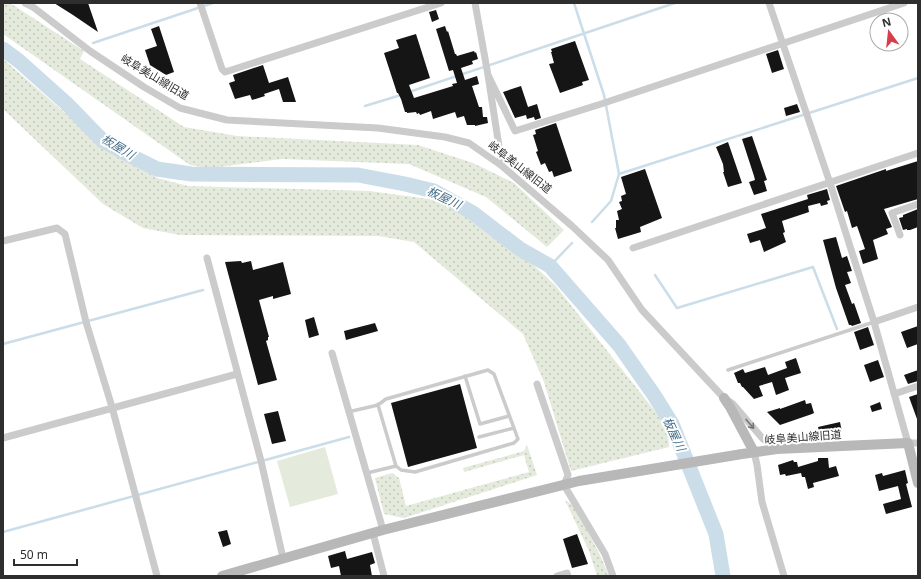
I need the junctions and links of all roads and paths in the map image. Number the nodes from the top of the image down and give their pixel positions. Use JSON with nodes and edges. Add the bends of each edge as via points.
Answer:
{"nodes":[{"id":1,"x":25,"y":3,"type":"edge"},
{"id":2,"x":200,"y":3,"type":"edge"},
{"id":3,"x":441,"y":3,"type":"edge"},
{"id":4,"x":475,"y":3,"type":"edge"},
{"id":5,"x":769,"y":3,"type":"edge"},
{"id":6,"x":904,"y":3,"type":"edge"},
{"id":7,"x":782,"y":43,"type":"junction"},
{"id":8,"x":488,"y":75,"type":"junction"},
{"id":9,"x":918,"y":153,"type":"edge"},
{"id":10,"x":502,"y":166,"type":"junction"},
{"id":11,"x":830,"y":183,"type":"junction"},
{"id":12,"x":918,"y":204,"type":"edge"},
{"id":13,"x":900,"y":235,"type":"dead end"},
{"id":14,"x":3,"y":241,"type":"edge"},
{"id":15,"x":633,"y":248,"type":"dead end"},
{"id":16,"x":207,"y":258,"type":"dead end"},
{"id":17,"x":918,"y":307,"type":"edge"},
{"id":18,"x":874,"y":322,"type":"junction"},
{"id":19,"x":332,"y":353,"type":"dead end"},
{"id":20,"x":728,"y":370,"type":"dead end"},
{"id":21,"x":237,"y":374,"type":"junction"},
{"id":22,"x":465,"y":376,"type":"junction"},
{"id":23,"x":537,"y":384,"type":"dead end"},
{"id":24,"x":918,"y":386,"type":"edge"},
{"id":25,"x":894,"y":394,"type":"junction"},
{"id":26,"x":724,"y":398,"type":"junction"},
{"id":27,"x":378,"y":405,"type":"junction"},
{"id":28,"x":112,"y":407,"type":"junction"},
{"id":29,"x":348,"y":412,"type":"junction"},
{"id":30,"x":509,"y":416,"type":"junction"},
{"id":31,"x":514,"y":428,"type":"junction"},
{"id":32,"x":479,"y":437,"type":"dead end"},
{"id":33,"x":3,"y":438,"type":"edge"},
{"id":34,"x":913,"y":443,"type":"edge"},
{"id":35,"x":777,"y":449,"type":"junction"},
{"id":36,"x":754,"y":452,"type":"junction"},
{"id":37,"x":396,"y":466,"type":"junction"},
{"id":38,"x":366,"y":474,"type":"junction"},
{"id":39,"x":918,"y":483,"type":"edge"},
{"id":40,"x":564,"y":485,"type":"junction"},
{"id":41,"x":378,"y":532,"type":"junction"},
{"id":42,"x":283,"y":558,"type":"junction"},
{"id":43,"x":157,"y":576,"type":"edge"},
{"id":44,"x":222,"y":576,"type":"edge"},
{"id":45,"x":384,"y":576,"type":"edge"},
{"id":46,"x":557,"y":576,"type":"edge"},
{"id":47,"x":568,"y":576,"type":"edge"},
{"id":48,"x":613,"y":576,"type":"edge"},
{"id":49,"x":784,"y":576,"type":"edge"}],
"edges":[{"from":1,"to":10,"type":"street","name":"岐阜美山線旧道","via":[[90,51],[180,108],[227,120],[378,128],[444,138],[468,143]]},
{"from":2,"to":3,"type":"street","via":[[222,69],[226,72]]},
{"from":4,"to":8,"type":"street"},
{"from":5,"to":7,"type":"street"},
{"from":6,"to":7,"type":"street"},
{"from":7,"to":8,"type":"street","via":[[515,131]]},
{"from":7,"to":11,"type":"street"},
{"from":8,"to":10,"type":"street"},
{"from":9,"to":11,"type":"street"},
{"from":10,"to":26,"type":"street","name":"岐阜美山線旧道","via":[[608,260],[642,310]]},
{"from":11,"to":15,"type":"street"},
{"from":11,"to":18,"type":"street"},
{"from":12,"to":13,"type":"street","via":[[892,213]]},
{"from":14,"to":28,"type":"street","via":[[57,228],[65,234],[86,322]]},
{"from":16,"to":21,"type":"street"},
{"from":17,"to":18,"type":"street"},
{"from":18,"to":20,"type":"lane"},
{"from":18,"to":25,"type":"street"},
{"from":19,"to":29,"type":"street"},
{"from":21,"to":28,"type":"street"},
{"from":21,"to":42,"type":"street","via":[[261,461]]},
{"from":22,"to":27,"type":"lane","via":[[386,399]]},
{"from":22,"to":30,"type":"lane","via":[[488,370],[494,374]]},
{"from":22,"to":30,"type":"lane","via":[[480,424]]},
{"from":23,"to":40,"type":"street","via":[[568,474]]},
{"from":24,"to":25,"type":"street"},
{"from":25,"to":34,"type":"street"},
{"from":26,"to":35,"type":"street","one_way":true,"via":[[733,404],[762,439]]},
{"from":26,"to":36,"type":"street","name":"岐阜美山線旧道"},
{"from":27,"to":29,"type":"lane"},
{"from":27,"to":37,"type":"lane"},
{"from":28,"to":33,"type":"street"},
{"from":28,"to":43,"type":"street"},
{"from":29,"to":38,"type":"street"},
{"from":30,"to":31,"type":"lane"},
{"from":31,"to":32,"type":"lane"},
{"from":31,"to":37,"type":"lane","via":[[518,439],[514,443],[415,472],[401,470]]},
{"from":34,"to":35,"type":"street","name":"岐阜美山線旧道"},
{"from":34,"to":39,"type":"street"},
{"from":35,"to":36,"type":"street","name":"岐阜美山線旧道"},
{"from":36,"to":40,"type":"street"},
{"from":36,"to":49,"type":"street","via":[[762,502]]},
{"from":37,"to":38,"type":"lane"},
{"from":38,"to":41,"type":"street"},
{"from":40,"to":41,"type":"street"},
{"from":40,"to":48,"type":"street","via":[[605,554]]},
{"from":41,"to":42,"type":"street"},
{"from":41,"to":45,"type":"street"},
{"from":42,"to":44,"type":"street"},
{"from":46,"to":47,"type":"street","via":[[567,573]]}]}
